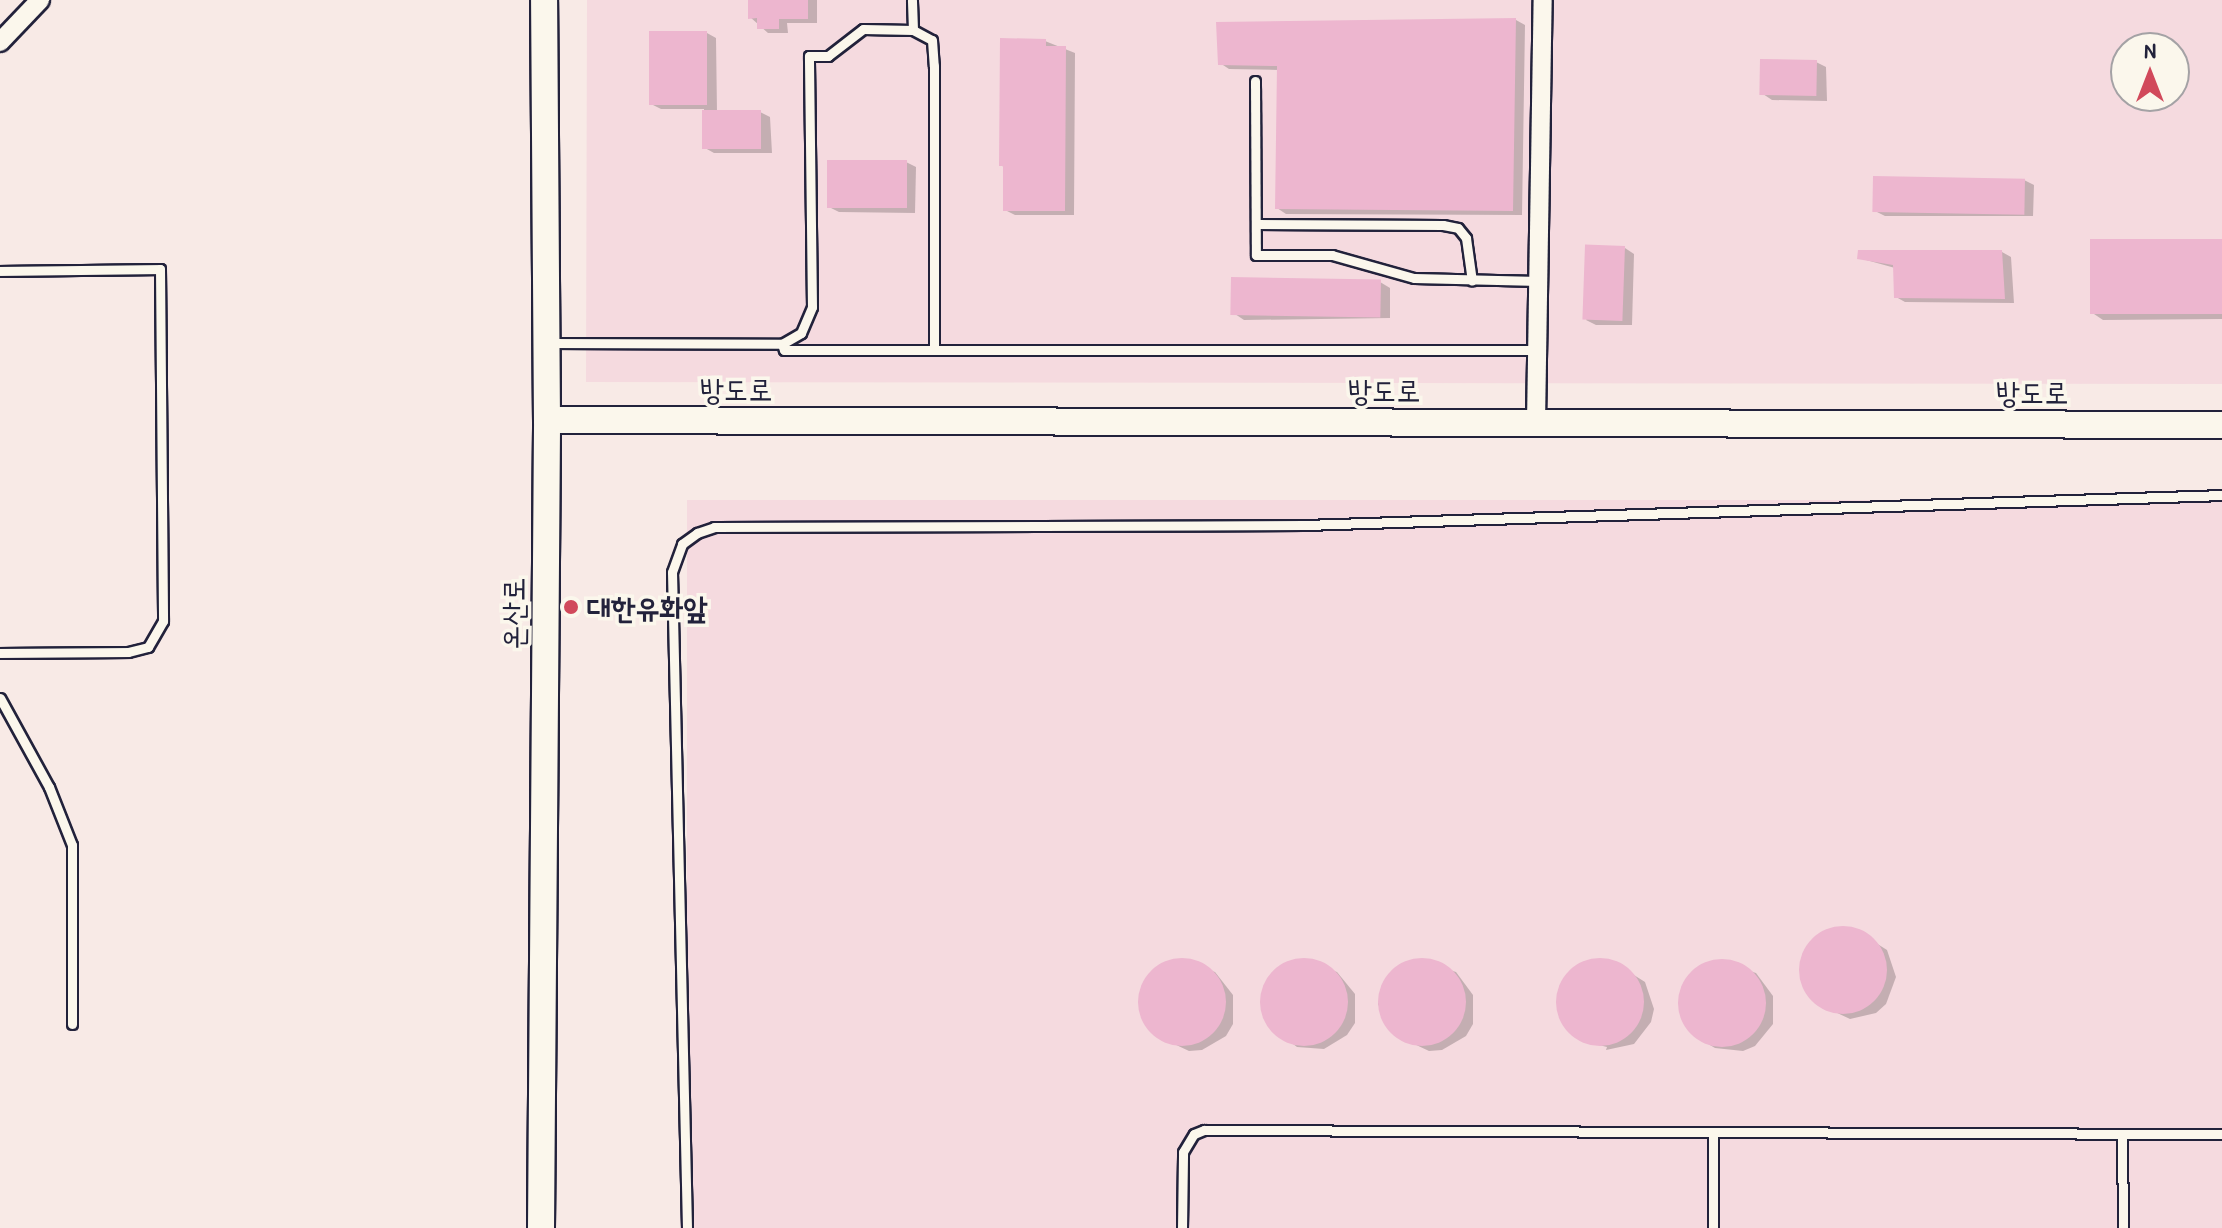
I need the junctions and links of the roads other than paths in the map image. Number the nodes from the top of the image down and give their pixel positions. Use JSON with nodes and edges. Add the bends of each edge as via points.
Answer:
{"nodes":[{"id":1,"x":40,"y":0,"type":"edge"},
{"id":2,"x":544,"y":0,"type":"edge"},
{"id":3,"x":912,"y":0,"type":"edge"},
{"id":4,"x":1543,"y":0,"type":"edge"},
{"id":5,"x":913,"y":30,"type":"junction"},
{"id":6,"x":0,"y":42,"type":"edge"},
{"id":7,"x":1255,"y":81,"type":"dead end"},
{"id":8,"x":1256,"y":224,"type":"junction"},
{"id":9,"x":0,"y":271,"type":"edge"},
{"id":10,"x":1472,"y":281,"type":"junction"},
{"id":11,"x":1539,"y":281,"type":"junction"},
{"id":12,"x":546,"y":343,"type":"junction"},
{"id":13,"x":782,"y":344,"type":"junction"},
{"id":14,"x":934,"y":350,"type":"junction"},
{"id":15,"x":1537,"y":350,"type":"junction"},
{"id":16,"x":547,"y":420,"type":"junction"},
{"id":17,"x":1536,"y":423,"type":"junction"},
{"id":18,"x":2222,"y":425,"type":"edge"},
{"id":19,"x":2222,"y":495,"type":"edge"},
{"id":20,"x":0,"y":653,"type":"edge"},
{"id":21,"x":0,"y":698,"type":"edge"},
{"id":22,"x":72,"y":1024,"type":"dead end"},
{"id":23,"x":1713,"y":1132,"type":"junction"},
{"id":24,"x":2122,"y":1134,"type":"junction"},
{"id":25,"x":2222,"y":1134,"type":"edge"},
{"id":26,"x":541,"y":1228,"type":"edge"},
{"id":27,"x":687,"y":1228,"type":"edge"},
{"id":28,"x":1182,"y":1228,"type":"edge"},
{"id":29,"x":1713,"y":1228,"type":"edge"},
{"id":30,"x":2123,"y":1228,"type":"edge"}],
"edges":[{"from":1,"to":6,"type":"street"},
{"from":2,"to":12,"type":"street","name":"온산로"},
{"from":3,"to":5,"type":"lane"},
{"from":4,"to":11,"type":"street"},
{"from":5,"to":13,"type":"lane","via":[[863,29],[828,56],[809,56],[812,307],[801,333]]},
{"from":5,"to":14,"type":"lane","via":[[932,40],[934,66]]},
{"from":7,"to":8,"type":"lane"},
{"from":8,"to":10,"type":"lane","via":[[1256,255],[1332,255],[1414,278]]},
{"from":8,"to":10,"type":"lane","via":[[1458,228],[1466,238]]},
{"from":9,"to":20,"type":"lane","via":[[160,269],[163,606],[163,621],[148,647],[128,652]]},
{"from":10,"to":11,"type":"lane"},
{"from":11,"to":15,"type":"street"},
{"from":12,"to":13,"type":"lane"},
{"from":12,"to":16,"type":"street","name":"온산로"},
{"from":13,"to":14,"type":"lane","via":[[784,350]]},
{"from":14,"to":15,"type":"lane"},
{"from":15,"to":17,"type":"street"},
{"from":16,"to":17,"type":"street","name":"방도로"},
{"from":16,"to":26,"type":"street","name":"온산로"},
{"from":17,"to":18,"type":"street","name":"방도로"},
{"from":19,"to":27,"type":"lane","via":[[1305,525],[714,527],[697,533],[682,544],[672,572]]},
{"from":21,"to":22,"type":"lane","via":[[49,787],[72,845]]},
{"from":23,"to":24,"type":"lane"},
{"from":23,"to":28,"type":"lane","via":[[1204,1130],[1194,1134],[1183,1152]]},
{"from":23,"to":29,"type":"lane"},
{"from":24,"to":25,"type":"lane"},
{"from":24,"to":30,"type":"lane"}]}
